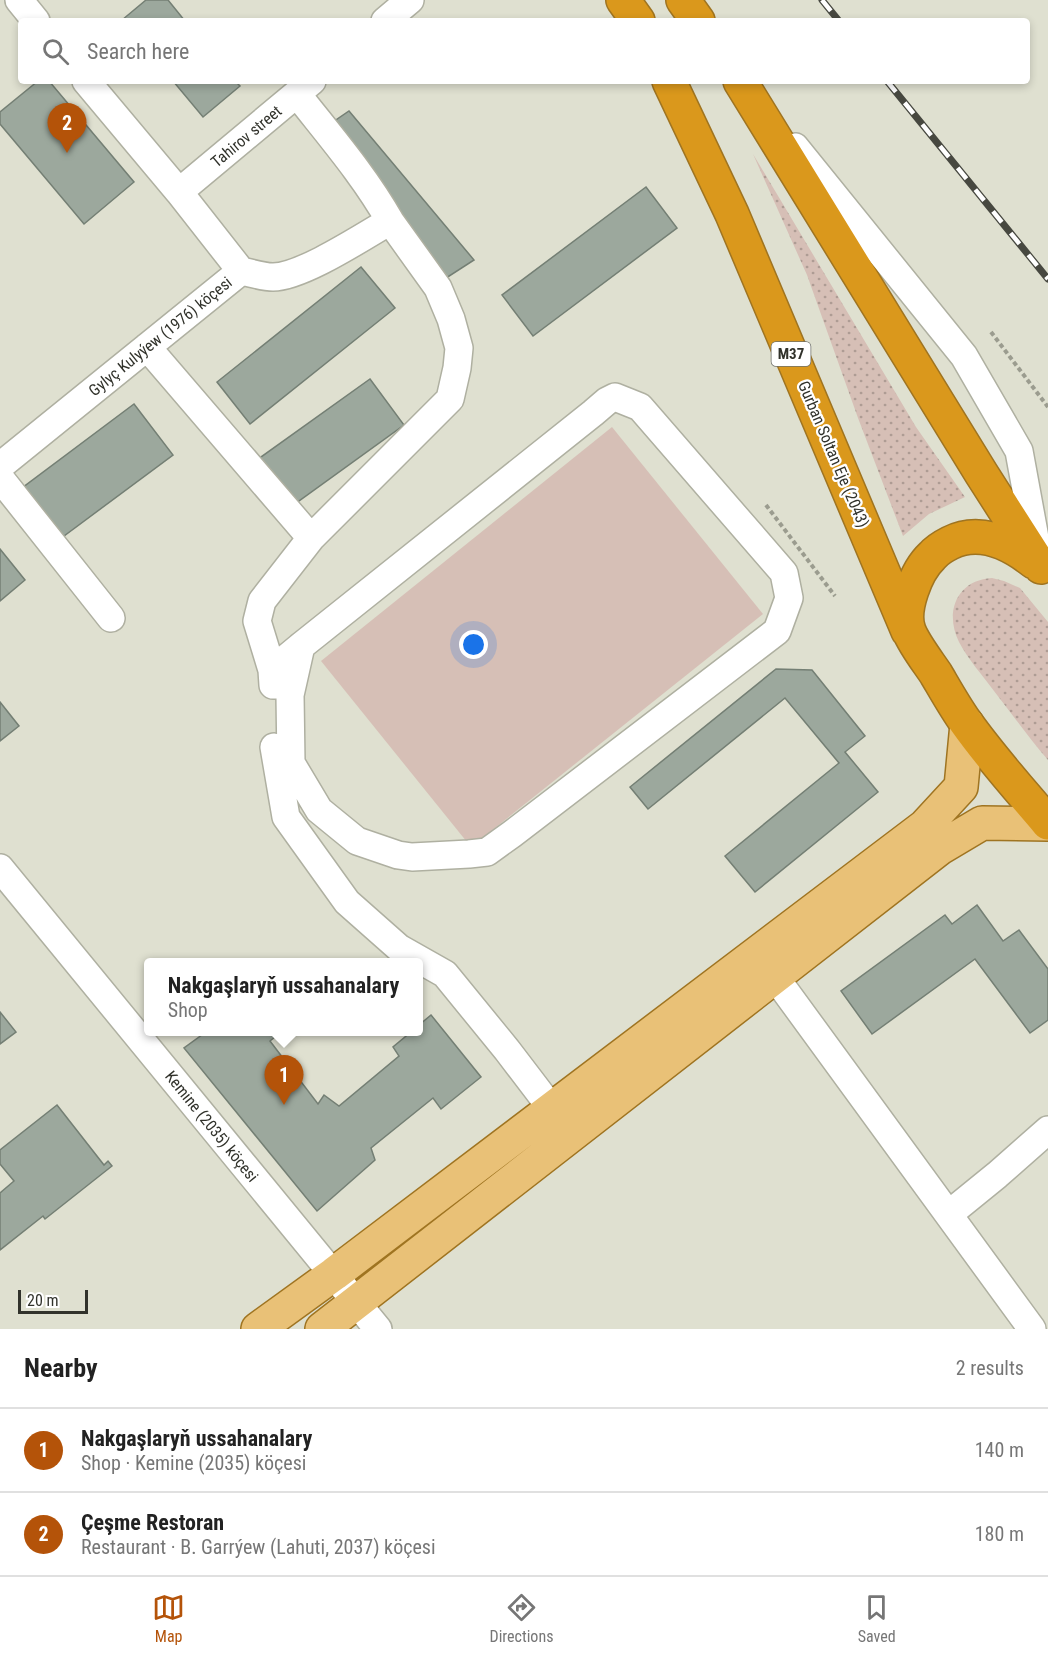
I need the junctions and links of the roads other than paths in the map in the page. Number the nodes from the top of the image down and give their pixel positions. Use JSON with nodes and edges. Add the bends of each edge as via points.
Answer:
{"nodes":[{"id":1,"x":19,"y":0,"type":"edge"},
{"id":2,"x":410,"y":0,"type":"edge"},
{"id":3,"x":623,"y":0,"type":"edge"},
{"id":4,"x":683,"y":0,"type":"edge"},
{"id":5,"x":34,"y":18,"type":"edge"},
{"id":6,"x":389,"y":18,"type":"edge"},
{"id":7,"x":636,"y":18,"type":"edge"},
{"id":8,"x":696,"y":18,"type":"edge"},
{"id":9,"x":89,"y":84,"type":"edge"},
{"id":10,"x":670,"y":84,"type":"edge"},
{"id":11,"x":742,"y":84,"type":"edge"},
{"id":12,"x":742,"y":84,"type":"edge"},
{"id":13,"x":305,"y":88,"type":"edge"},
{"id":14,"x":179,"y":192,"type":"junction"},
{"id":15,"x":390,"y":220,"type":"junction"},
{"id":16,"x":241,"y":271,"type":"junction"},
{"id":17,"x":147,"y":347,"type":"junction"},
{"id":18,"x":0,"y":466,"type":"edge"},
{"id":19,"x":0,"y":478,"type":"edge"},
{"id":20,"x":311,"y":538,"type":"junction"},
{"id":21,"x":1044,"y":571,"type":"edge"},
{"id":22,"x":111,"y":618,"type":"dead end"},
{"id":23,"x":908,"y":630,"type":"junction"},
{"id":24,"x":301,"y":646,"type":"junction"},
{"id":25,"x":272,"y":670,"type":"junction"},
{"id":26,"x":967,"y":724,"type":"junction"},
{"id":27,"x":1048,"y":824,"type":"edge"},
{"id":28,"x":0,"y":868,"type":"edge"},
{"id":29,"x":417,"y":958,"type":"edge"},
{"id":30,"x":423,"y":962,"type":"edge"},
{"id":31,"x":774,"y":977,"type":"junction"},
{"id":32,"x":552,"y":1108,"type":"junction"},
{"id":33,"x":1048,"y":1130,"type":"edge"},
{"id":34,"x":949,"y":1214,"type":"junction"},
{"id":35,"x":334,"y":1274,"type":"junction"},
{"id":36,"x":357,"y":1302,"type":"junction"},
{"id":37,"x":258,"y":1329,"type":"edge"},
{"id":38,"x":322,"y":1329,"type":"edge"},
{"id":39,"x":378,"y":1329,"type":"edge"},
{"id":40,"x":1032,"y":1329,"type":"edge"}],
"edges":[{"from":1,"to":5,"type":"street"},
{"from":2,"to":6,"type":"street"},
{"from":3,"to":7,"type":"highway"},
{"from":4,"to":8,"type":"highway"},
{"from":9,"to":14,"type":"street","name":"Gylyç Kulyýew (1976) köçesi"},
{"from":10,"to":23,"type":"highway","name":"Gurban Soltan Eje (2043)","number":"M37","via":[[732,214]]},
{"from":11,"to":21,"type":"highway"},
{"from":12,"to":21,"type":"street","via":[[964,356],[1019,451]]},
{"from":13,"to":14,"type":"street","name":"Tahirov street"},
{"from":13,"to":15,"type":"street","via":[[341,150]]},
{"from":14,"to":16,"type":"street","name":"Gylyç Kulyýew (1976) köçesi"},
{"from":15,"to":16,"type":"street","via":[[286,276],[270,278]]},
{"from":15,"to":20,"type":"street","via":[[438,288],[452,319],[459,348],[450,399]]},
{"from":16,"to":17,"type":"street","name":"Gylyç Kulyýew (1976) köçesi"},
{"from":17,"to":18,"type":"street","name":"Gylyç Kulyýew (1976) köçesi"},
{"from":17,"to":20,"type":"street"},
{"from":19,"to":22,"type":"street"},
{"from":20,"to":25,"type":"street","via":[[262,601],[258,613],[259,631]]},
{"from":21,"to":23,"type":"highway","via":[[1004,542],[970,537],[950,543],[931,556],[915,581],[907,610]]},
{"from":23,"to":26,"type":"highway","name":"Gurban Soltan Eje (2043)","number":"M37"},
{"from":24,"to":24,"type":"street","via":[[615,397],[640,406],[784,573],[789,598],[777,631],[512,834],[487,852],[469,855],[398,855],[357,841],[319,810],[291,763],[290,695]]},
{"from":24,"to":25,"type":"street"},
{"from":25,"to":29,"type":"street","via":[[272,734],[286,817],[347,902],[399,948]]},
{"from":26,"to":27,"type":"highway","name":"Gurban Soltan Eje (2043)","number":"M37"},
{"from":26,"to":32,"type":"main road","via":[[961,787],[925,826]]},
{"from":27,"to":31,"type":"main road","via":[[982,822],[940,848]]},
{"from":28,"to":35,"type":"street","name":"Kemine (2035) köçesi"},
{"from":30,"to":32,"type":"street","via":[[445,974]]},
{"from":31,"to":34,"type":"street"},
{"from":31,"to":36,"type":"main road"},
{"from":32,"to":35,"type":"main road"},
{"from":33,"to":34,"type":"street"},
{"from":34,"to":40,"type":"street"},
{"from":35,"to":36,"type":"street","name":"Kemine (2035) köçesi"},
{"from":35,"to":37,"type":"main road"},
{"from":36,"to":38,"type":"main road"},
{"from":36,"to":39,"type":"street","name":"Kemine (2035) köçesi"}]}
